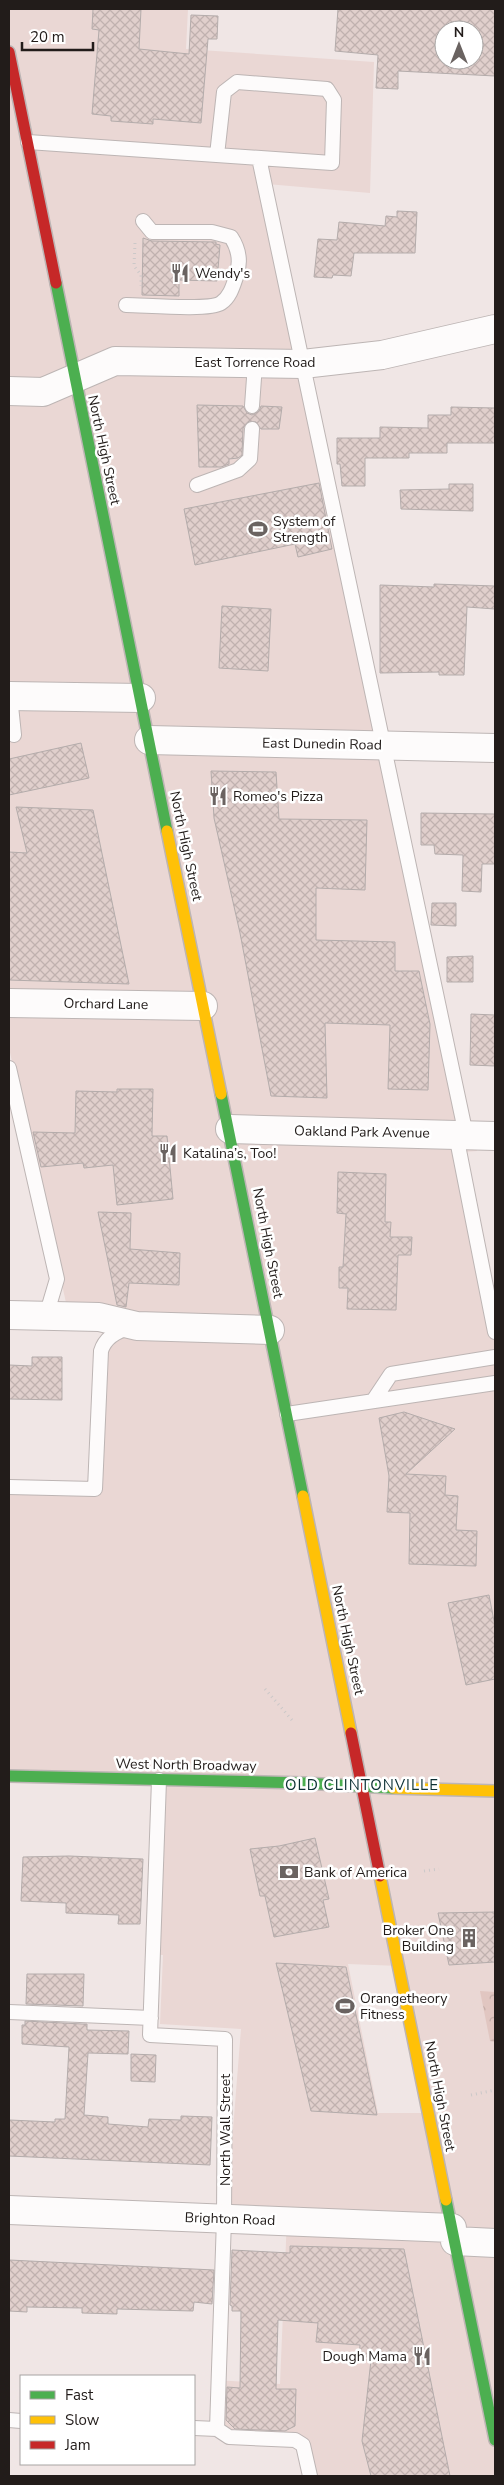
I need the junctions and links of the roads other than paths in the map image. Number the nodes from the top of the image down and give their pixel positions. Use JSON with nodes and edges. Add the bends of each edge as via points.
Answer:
{"nodes":[{"id":1,"x":9,"y":52,"type":"edge"},
{"id":2,"x":28,"y":142,"type":"junction"},
{"id":3,"x":217,"y":155,"type":"junction"},
{"id":4,"x":259,"y":158,"type":"junction"},
{"id":5,"x":143,"y":221,"type":"dead end"},
{"id":6,"x":126,"y":305,"type":"dead end"},
{"id":7,"x":495,"y":329,"type":"edge"},
{"id":8,"x":254,"y":364,"type":"junction"},
{"id":9,"x":303,"y":364,"type":"junction"},
{"id":10,"x":75,"y":380,"type":"junction"},
{"id":11,"x":9,"y":391,"type":"edge"},
{"id":12,"x":252,"y":406,"type":"dead end"},
{"id":13,"x":252,"y":429,"type":"dead end"},
{"id":14,"x":197,"y":485,"type":"dead end"},
{"id":15,"x":9,"y":696,"type":"edge"},
{"id":16,"x":141,"y":698,"type":"junction"},
{"id":17,"x":14,"y":735,"type":"dead end"},
{"id":18,"x":149,"y":740,"type":"junction"},
{"id":19,"x":384,"y":746,"type":"junction"},
{"id":20,"x":495,"y":748,"type":"edge"},
{"id":21,"x":9,"y":1003,"type":"edge"},
{"id":22,"x":203,"y":1006,"type":"junction"},
{"id":23,"x":9,"y":1068,"type":"edge"},
{"id":24,"x":230,"y":1129,"type":"junction"},
{"id":25,"x":461,"y":1135,"type":"junction"},
{"id":26,"x":495,"y":1136,"type":"edge"},
{"id":27,"x":9,"y":1315,"type":"edge"},
{"id":28,"x":46,"y":1316,"type":"junction"},
{"id":29,"x":136,"y":1326,"type":"junction"},
{"id":30,"x":270,"y":1330,"type":"junction"},
{"id":31,"x":495,"y":1332,"type":"edge"},
{"id":32,"x":495,"y":1357,"type":"edge"},
{"id":33,"x":495,"y":1383,"type":"edge"},
{"id":34,"x":373,"y":1402,"type":"junction"},
{"id":35,"x":287,"y":1414,"type":"junction"},
{"id":36,"x":9,"y":1487,"type":"edge"},
{"id":37,"x":9,"y":1776,"type":"edge"},
{"id":38,"x":159,"y":1780,"type":"junction"},
{"id":39,"x":362,"y":1786,"type":"junction"},
{"id":40,"x":495,"y":1792,"type":"edge"},
{"id":41,"x":9,"y":2012,"type":"edge"},
{"id":42,"x":151,"y":2018,"type":"junction"},
{"id":43,"x":9,"y":2210,"type":"edge"},
{"id":44,"x":224,"y":2218,"type":"junction"},
{"id":45,"x":454,"y":2234,"type":"junction"},
{"id":46,"x":495,"y":2243,"type":"edge"},
{"id":47,"x":195,"y":2428,"type":"edge"},
{"id":48,"x":217,"y":2429,"type":"junction"},
{"id":49,"x":495,"y":2440,"type":"edge"},
{"id":50,"x":310,"y":2476,"type":"edge"}],
"edges":[{"from":1,"to":2,"type":"main road","name":"North High Street"},
{"from":2,"to":3,"type":"lane"},
{"from":2,"to":10,"type":"main road","name":"North High Street"},
{"from":3,"to":4,"type":"lane"},
{"from":3,"to":4,"type":"lane","via":[[224,92],[237,82],[327,90],[334,100],[332,163]]},
{"from":4,"to":9,"type":"lane"},
{"from":5,"to":6,"type":"lane","via":[[152,232],[212,232],[231,237],[239,248],[238,273],[230,293],[220,304],[206,307]]},
{"from":7,"to":9,"type":"street","name":"East Torrence Road","via":[[382,355]]},
{"from":8,"to":9,"type":"street","name":"East Torrence Road"},
{"from":8,"to":10,"type":"street","name":"East Torrence Road","via":[[115,361]]},
{"from":8,"to":12,"type":"lane"},
{"from":9,"to":19,"type":"lane"},
{"from":10,"to":11,"type":"street","name":"East Torrence Road","via":[[43,392]]},
{"from":10,"to":16,"type":"main road","name":"North High Street"},
{"from":13,"to":14,"type":"lane","via":[[250,459],[238,470]]},
{"from":15,"to":16,"type":"street"},
{"from":15,"to":17,"type":"lane"},
{"from":16,"to":18,"type":"main road","name":"North High Street"},
{"from":18,"to":19,"type":"street","name":"East Dunedin Road"},
{"from":18,"to":22,"type":"main road","name":"North High Street"},
{"from":19,"to":20,"type":"street","name":"East Dunedin Road"},
{"from":19,"to":25,"type":"lane"},
{"from":21,"to":22,"type":"street","name":"Orchard Lane"},
{"from":22,"to":24,"type":"main road","name":"North High Street"},
{"from":23,"to":28,"type":"lane","via":[[57,1279]]},
{"from":24,"to":25,"type":"street","name":"Oakland Park Avenue"},
{"from":24,"to":30,"type":"main road","name":"North High Street"},
{"from":25,"to":26,"type":"street","name":"Oakland Park Avenue"},
{"from":25,"to":31,"type":"lane"},
{"from":27,"to":28,"type":"street"},
{"from":28,"to":29,"type":"street","via":[[99,1317]]},
{"from":29,"to":30,"type":"street"},
{"from":29,"to":36,"type":"lane","via":[[109,1338],[101,1351],[95,1489]]},
{"from":30,"to":35,"type":"main road","name":"North High Street"},
{"from":32,"to":34,"type":"lane","via":[[391,1374]]},
{"from":33,"to":34,"type":"lane"},
{"from":34,"to":35,"type":"lane"},
{"from":35,"to":39,"type":"main road","name":"North High Street"},
{"from":37,"to":38,"type":"main road","name":"West North Broadway"},
{"from":38,"to":39,"type":"main road","name":"West North Broadway"},
{"from":38,"to":42,"type":"lane","name":"North Wall Street"},
{"from":39,"to":40,"type":"main road","name":"West North Broadway"},
{"from":39,"to":45,"type":"main road","name":"North High Street"},
{"from":41,"to":42,"type":"lane"},
{"from":42,"to":44,"type":"lane","name":"North Wall Street","via":[[150,2035],[225,2039]]},
{"from":43,"to":44,"type":"street","name":"Brighton Road"},
{"from":44,"to":45,"type":"street","name":"Brighton Road"},
{"from":44,"to":48,"type":"lane","name":"North Wall Street"},
{"from":45,"to":46,"type":"street","name":"Brighton Road"},
{"from":45,"to":49,"type":"main road","name":"North High Street"},
{"from":47,"to":48,"type":"lane"},
{"from":48,"to":50,"type":"lane","via":[[229,2438],[295,2440],[303,2445]]}]}
